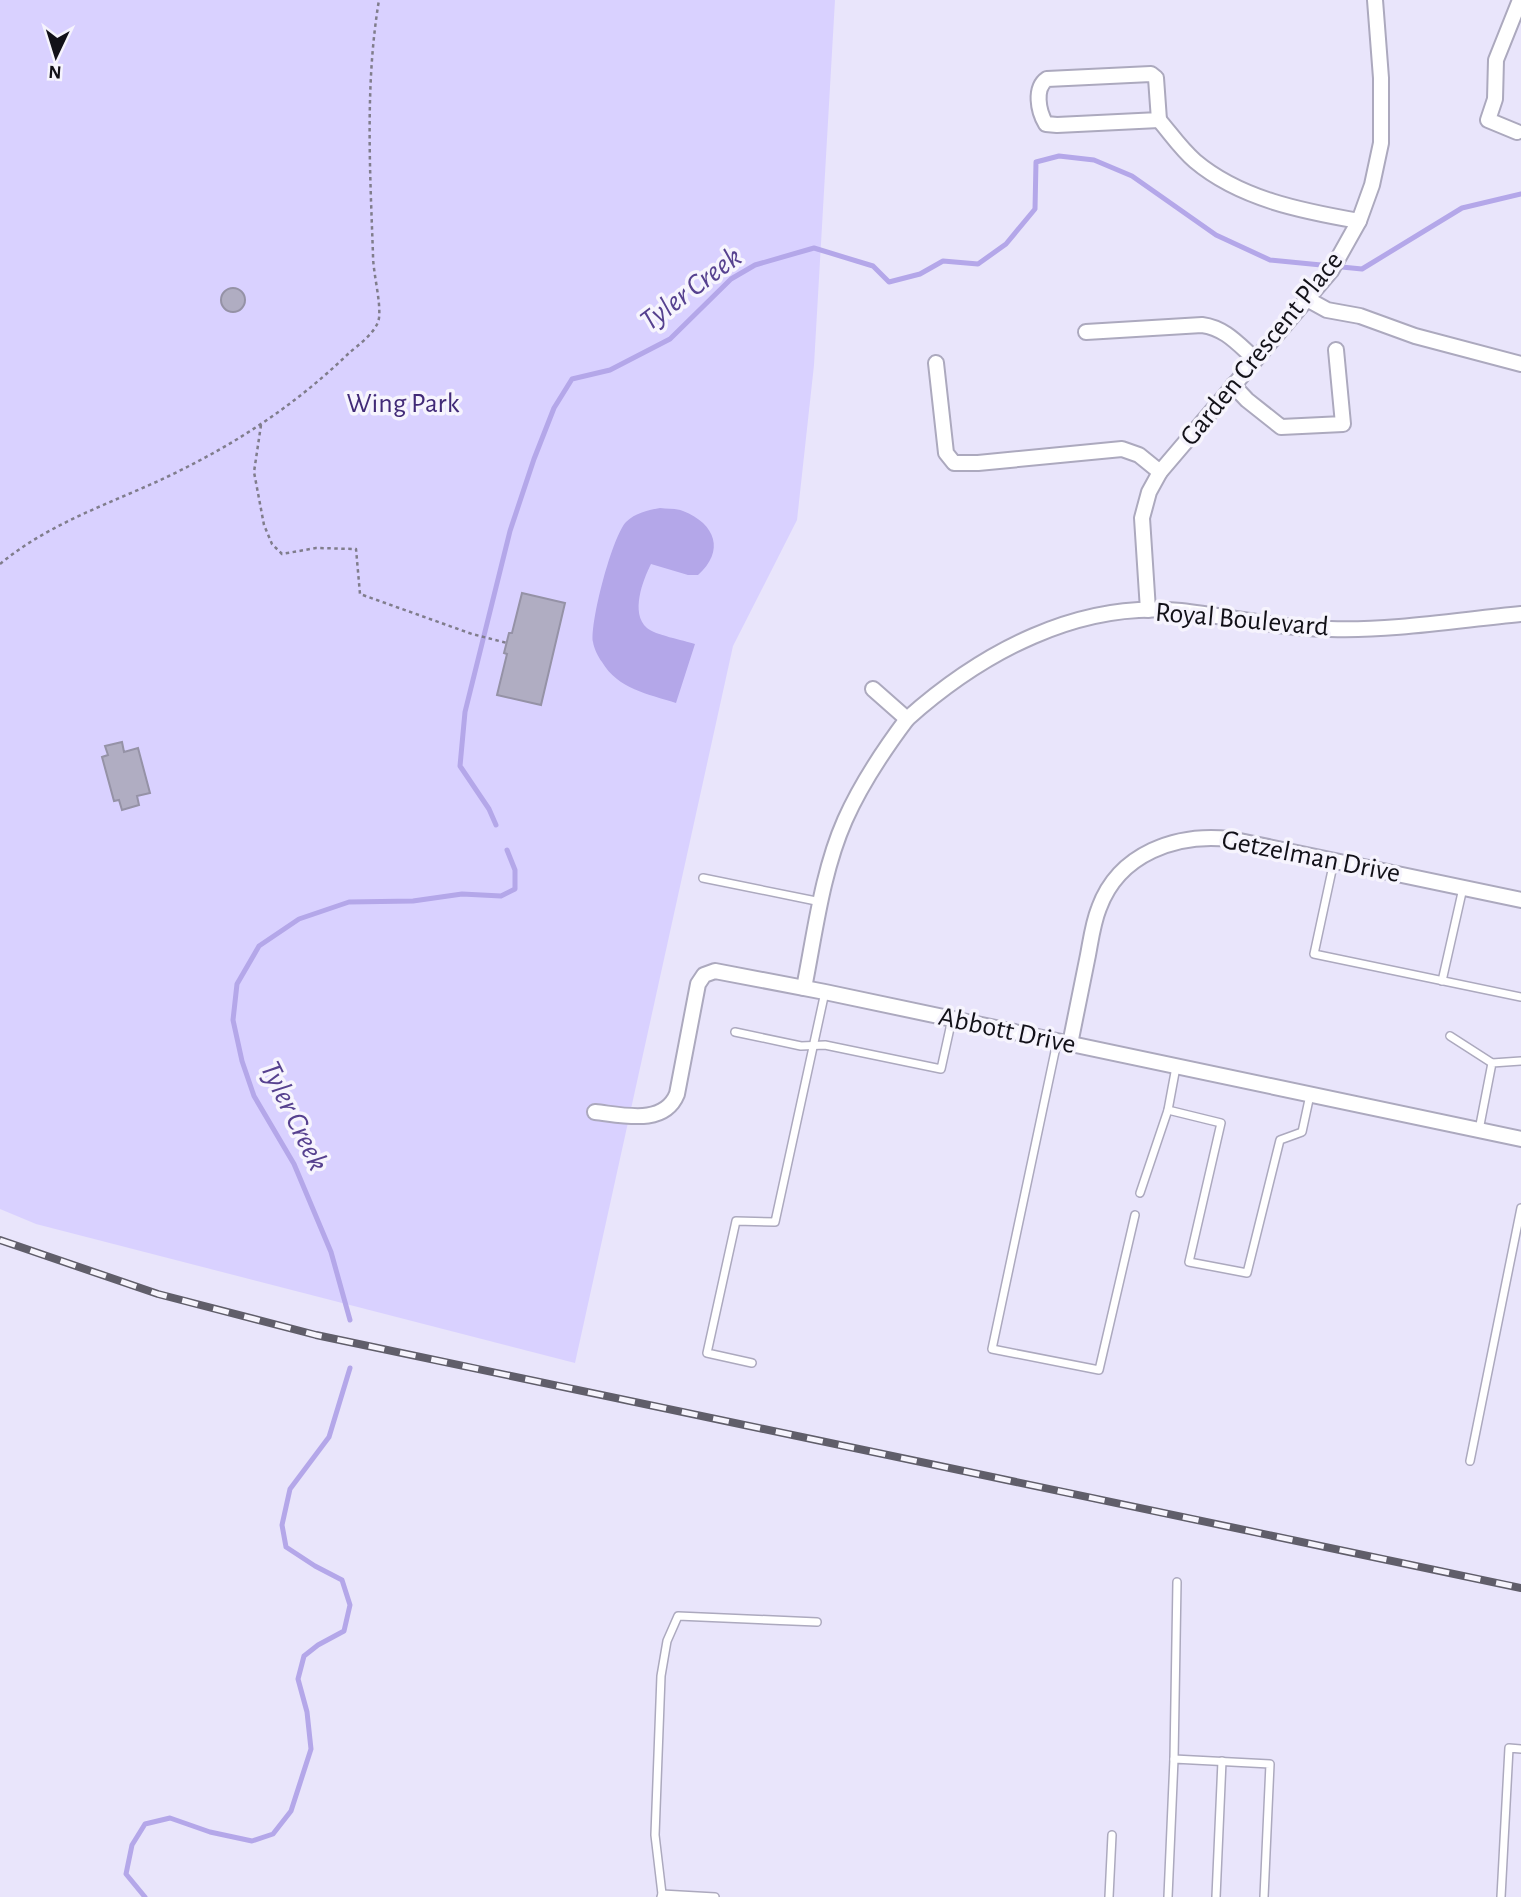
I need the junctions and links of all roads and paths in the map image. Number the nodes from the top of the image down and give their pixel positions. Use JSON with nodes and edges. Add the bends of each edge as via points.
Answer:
{"nodes":[{"id":1,"x":379,"y":0,"type":"edge"},
{"id":2,"x":1375,"y":0,"type":"edge"},
{"id":3,"x":1520,"y":0,"type":"edge"},
{"id":4,"x":1160,"y":120,"type":"junction"},
{"id":5,"x":1517,"y":132,"type":"dead end"},
{"id":6,"x":1359,"y":221,"type":"junction"},
{"id":7,"x":1311,"y":295,"type":"junction"},
{"id":8,"x":1086,"y":332,"type":"dead end"},
{"id":9,"x":1336,"y":350,"type":"dead end"},
{"id":10,"x":1255,"y":359,"type":"junction"},
{"id":11,"x":936,"y":363,"type":"dead end"},
{"id":12,"x":1521,"y":364,"type":"edge"},
{"id":13,"x":1233,"y":386,"type":"junction"},
{"id":14,"x":261,"y":425,"type":"junction"},
{"id":15,"x":1160,"y":471,"type":"junction"},
{"id":16,"x":0,"y":564,"type":"edge"},
{"id":17,"x":1148,"y":610,"type":"junction"},
{"id":18,"x":1521,"y":614,"type":"edge"},
{"id":19,"x":505,"y":642,"type":"dead end"},
{"id":20,"x":873,"y":689,"type":"dead end"},
{"id":21,"x":906,"y":719,"type":"junction"},
{"id":22,"x":1334,"y":860,"type":"junction"},
{"id":23,"x":703,"y":878,"type":"dead end"},
{"id":24,"x":1463,"y":888,"type":"junction"},
{"id":25,"x":1521,"y":901,"type":"edge"},
{"id":26,"x":821,"y":903,"type":"junction"},
{"id":27,"x":1442,"y":981,"type":"junction"},
{"id":28,"x":804,"y":988,"type":"junction"},
{"id":29,"x":825,"y":992,"type":"junction"},
{"id":30,"x":1521,"y":997,"type":"edge"},
{"id":31,"x":952,"y":1020,"type":"junction"},
{"id":32,"x":735,"y":1032,"type":"dead end"},
{"id":33,"x":1450,"y":1036,"type":"dead end"},
{"id":34,"x":1063,"y":1043,"type":"junction"},
{"id":35,"x":813,"y":1046,"type":"junction"},
{"id":36,"x":1521,"y":1061,"type":"edge"},
{"id":37,"x":1492,"y":1063,"type":"junction"},
{"id":38,"x":1176,"y":1067,"type":"junction"},
{"id":39,"x":1310,"y":1095,"type":"junction"},
{"id":40,"x":1168,"y":1110,"type":"junction"},
{"id":41,"x":595,"y":1112,"type":"dead end"},
{"id":42,"x":1478,"y":1130,"type":"junction"},
{"id":43,"x":1521,"y":1139,"type":"edge"},
{"id":44,"x":1140,"y":1193,"type":"dead end"},
{"id":45,"x":1521,"y":1208,"type":"edge"},
{"id":46,"x":1135,"y":1215,"type":"dead end"},
{"id":47,"x":752,"y":1363,"type":"dead end"},
{"id":48,"x":1471,"y":1461,"type":"dead end"},
{"id":49,"x":1177,"y":1582,"type":"dead end"},
{"id":50,"x":817,"y":1622,"type":"dead end"},
{"id":51,"x":1521,"y":1749,"type":"edge"},
{"id":52,"x":1174,"y":1759,"type":"junction"},
{"id":53,"x":1222,"y":1761,"type":"junction"},
{"id":54,"x":1112,"y":1835,"type":"dead end"},
{"id":55,"x":662,"y":1896,"type":"edge"},
{"id":56,"x":715,"y":1897,"type":"edge"},
{"id":57,"x":1109,"y":1897,"type":"edge"},
{"id":58,"x":1168,"y":1897,"type":"edge"},
{"id":59,"x":1216,"y":1897,"type":"edge"},
{"id":60,"x":1264,"y":1897,"type":"edge"},
{"id":61,"x":1501,"y":1897,"type":"edge"}],
"edges":[{"from":1,"to":14,"type":"path","via":[[372,43],[370,125],[379,318],[372,331],[314,387]]},
{"from":2,"to":6,"type":"street","name":"Garden Crescent Place","via":[[1383,124],[1372,185]]},
{"from":3,"to":5,"type":"street","via":[[1496,60],[1495,99],[1488,120]]},
{"from":4,"to":4,"type":"street","via":[[1156,78],[1151,74],[1047,79],[1038,90],[1046,124]]},
{"from":4,"to":6,"type":"street","via":[[1195,161],[1243,191]]},
{"from":6,"to":7,"type":"street","name":"Garden Crescent Place","via":[[1331,271]]},
{"from":7,"to":10,"type":"street","name":"Garden Crescent Place"},
{"from":7,"to":12,"type":"street","via":[[1327,310]]},
{"from":8,"to":10,"type":"street","via":[[1214,326]]},
{"from":9,"to":13,"type":"street","via":[[1343,424],[1281,427]]},
{"from":10,"to":13,"type":"street","name":"Garden Crescent Place"},
{"from":11,"to":15,"type":"street","via":[[946,453],[954,463],[1122,449]]},
{"from":13,"to":15,"type":"street","name":"Garden Crescent Place"},
{"from":14,"to":16,"type":"path","via":[[168,476],[37,536]]},
{"from":14,"to":19,"type":"path","via":[[254,472],[264,525],[282,554],[316,548],[356,549],[360,594]]},
{"from":15,"to":17,"type":"street","name":"Garden Crescent Place","via":[[1142,518]]},
{"from":17,"to":18,"type":"street","name":"Royal Boulevard","via":[[1331,629]]},
{"from":17,"to":21,"type":"street","name":"Royal Boulevard","via":[[1080,620],[1006,648],[968,670]]},
{"from":20,"to":21,"type":"street"},
{"from":21,"to":26,"type":"street","name":"Royal Boulevard","via":[[844,821]]},
{"from":22,"to":24,"type":"street","name":"Getzelman Drive"},
{"from":22,"to":27,"type":"lane","via":[[1314,954]]},
{"from":22,"to":34,"type":"street","name":"Getzelman Drive","via":[[1210,837],[1169,843],[1139,857],[1113,882],[1098,909]]},
{"from":23,"to":26,"type":"lane"},
{"from":24,"to":25,"type":"street","name":"Getzelman Drive"},
{"from":24,"to":27,"type":"lane"},
{"from":26,"to":28,"type":"street","name":"Royal Boulevard"},
{"from":27,"to":30,"type":"lane"},
{"from":28,"to":29,"type":"street","name":"Abbott Drive"},
{"from":28,"to":41,"type":"street","name":"Abbott Drive","via":[[729,972],[704,975],[696,990],[677,1094],[671,1105],[650,1115]]},
{"from":29,"to":31,"type":"street","name":"Abbott Drive"},
{"from":29,"to":35,"type":"lane"},
{"from":31,"to":34,"type":"street","name":"Abbott Drive"},
{"from":31,"to":35,"type":"lane","via":[[941,1069]]},
{"from":32,"to":35,"type":"lane"},
{"from":33,"to":37,"type":"lane"},
{"from":34,"to":38,"type":"street","name":"Abbott Drive"},
{"from":34,"to":46,"type":"lane","via":[[992,1349],[1099,1370]]},
{"from":35,"to":47,"type":"lane","via":[[775,1222],[736,1221],[707,1353]]},
{"from":36,"to":37,"type":"lane"},
{"from":37,"to":42,"type":"lane"},
{"from":38,"to":39,"type":"street","name":"Abbott Drive"},
{"from":38,"to":40,"type":"lane"},
{"from":39,"to":40,"type":"lane","via":[[1302,1132],[1280,1140],[1247,1273],[1189,1262],[1221,1123]]},
{"from":39,"to":42,"type":"street","name":"Abbott Drive"},
{"from":40,"to":44,"type":"lane"},
{"from":42,"to":43,"type":"street","name":"Abbott Drive"},
{"from":45,"to":48,"type":"lane"},
{"from":49,"to":52,"type":"lane"},
{"from":50,"to":55,"type":"lane","via":[[678,1616],[667,1641],[661,1676],[655,1835]]},
{"from":51,"to":61,"type":"lane","via":[[1509,1748]]},
{"from":52,"to":53,"type":"lane"},
{"from":52,"to":58,"type":"lane"},
{"from":53,"to":59,"type":"lane"},
{"from":53,"to":60,"type":"lane","via":[[1270,1764]]},
{"from":54,"to":57,"type":"lane"},
{"from":55,"to":56,"type":"lane"}]}
